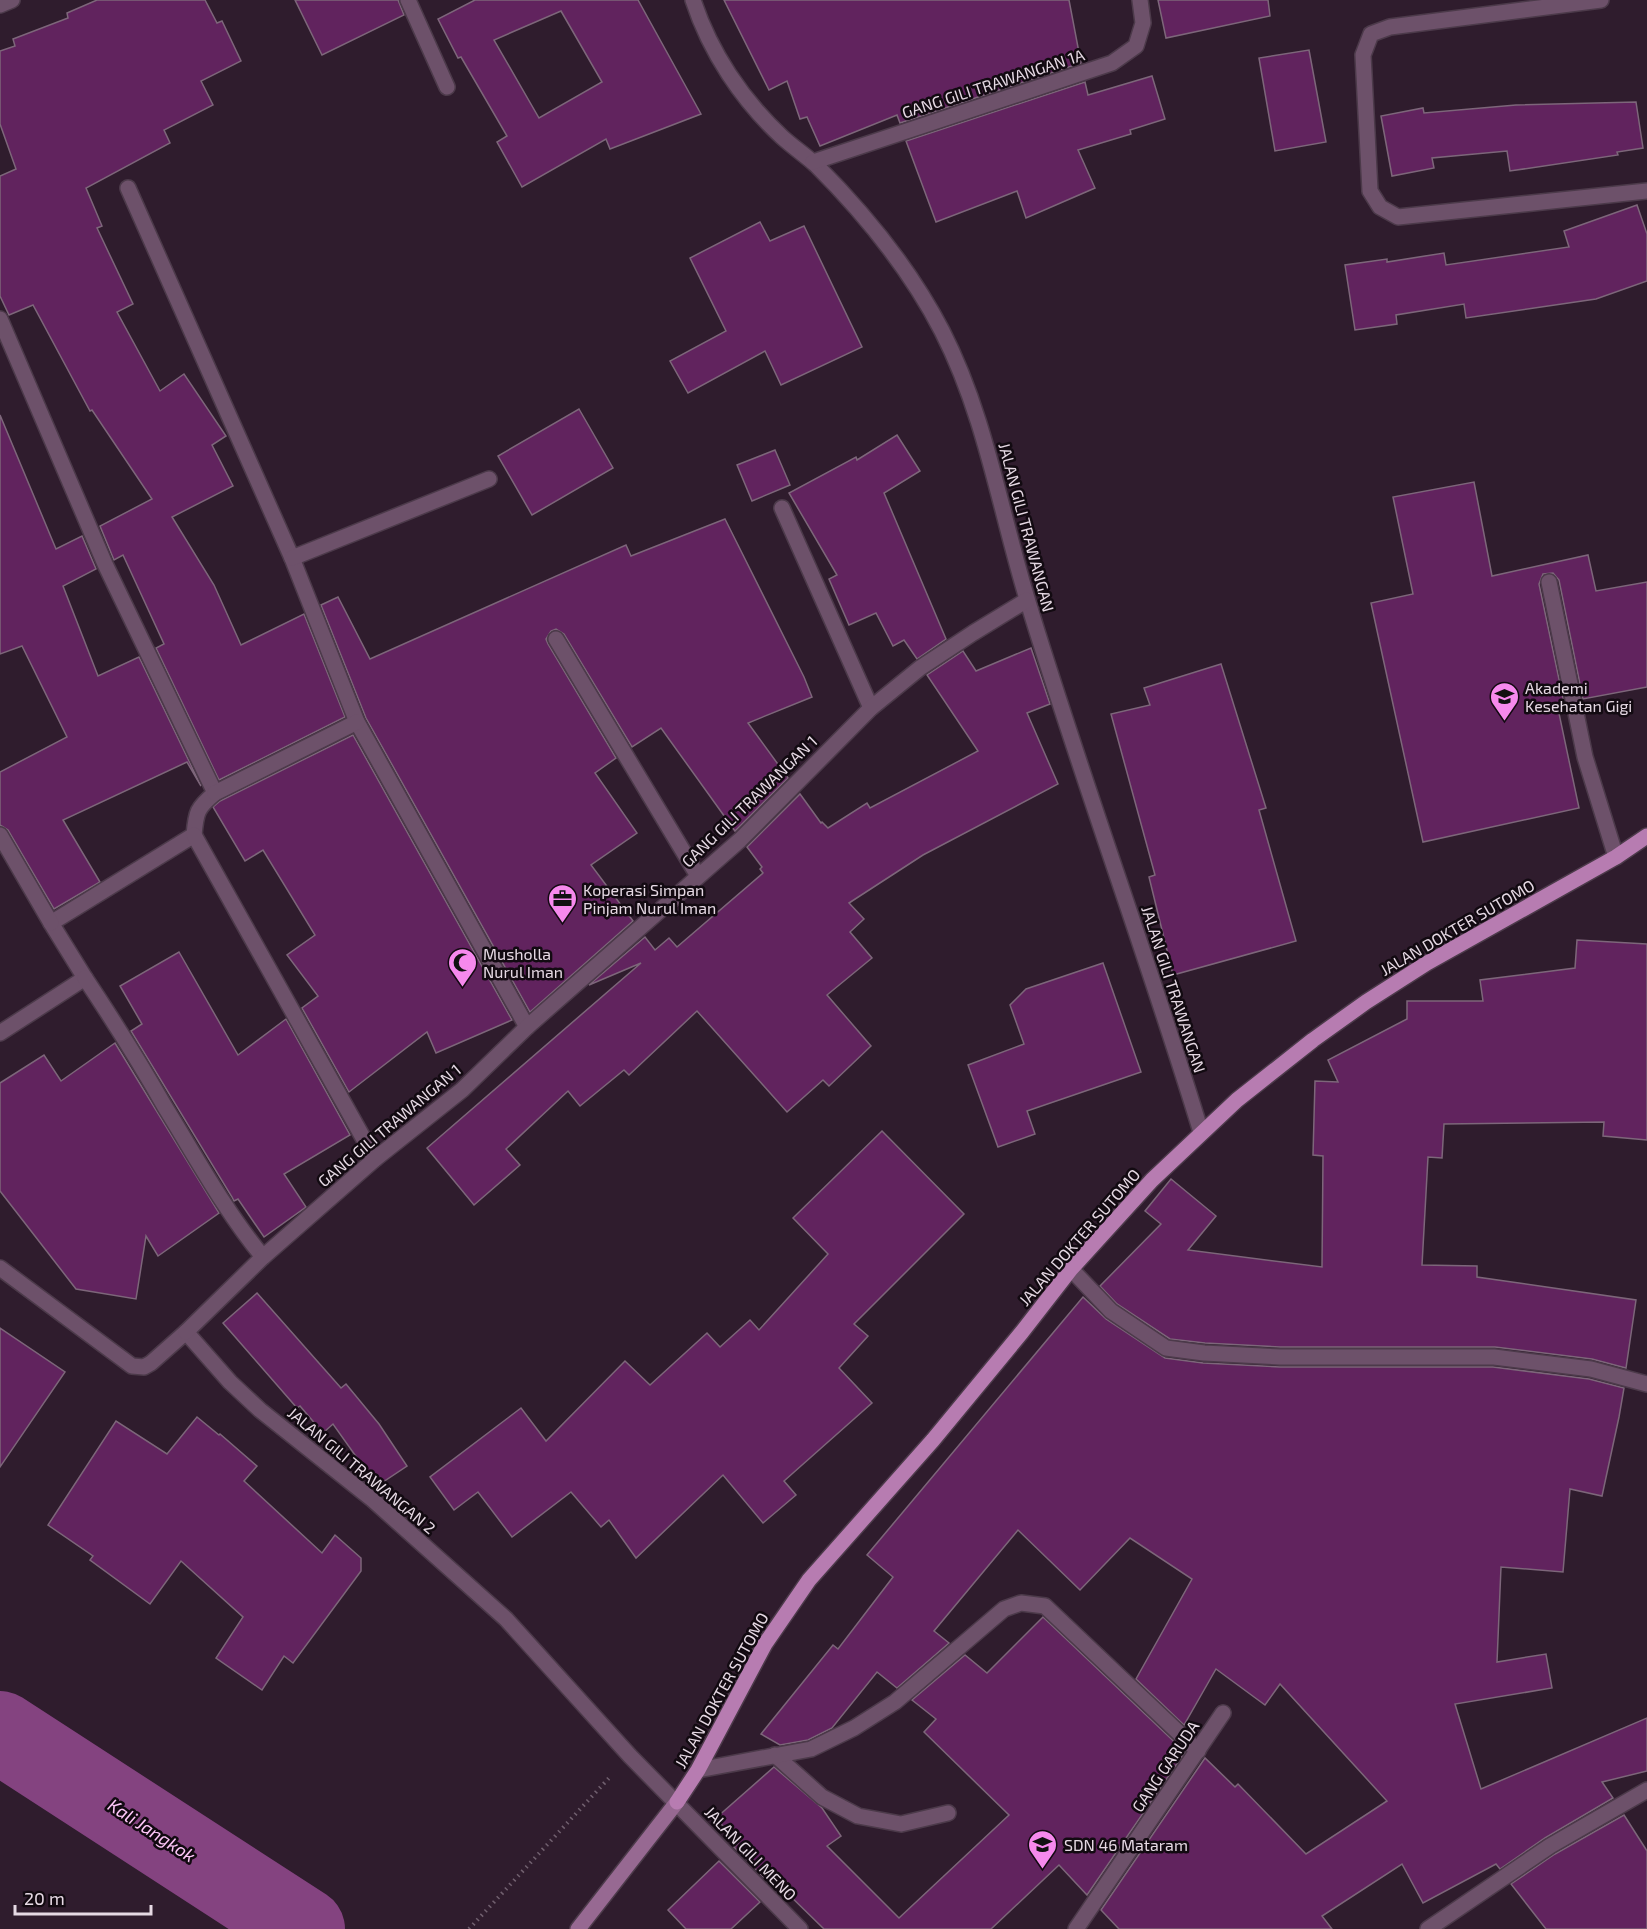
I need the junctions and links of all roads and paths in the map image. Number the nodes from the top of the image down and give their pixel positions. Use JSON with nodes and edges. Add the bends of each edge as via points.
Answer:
{"nodes":[{"id":1,"x":12,"y":0,"type":"edge"},
{"id":2,"x":408,"y":0,"type":"edge"},
{"id":3,"x":693,"y":0,"type":"edge"},
{"id":4,"x":1140,"y":0,"type":"edge"},
{"id":5,"x":1601,"y":0,"type":"edge"},
{"id":6,"x":0,"y":5,"type":"edge"},
{"id":7,"x":447,"y":87,"type":"dead end"},
{"id":8,"x":813,"y":162,"type":"junction"},
{"id":9,"x":128,"y":188,"type":"dead end"},
{"id":10,"x":1647,"y":191,"type":"edge"},
{"id":11,"x":0,"y":320,"type":"edge"},
{"id":12,"x":489,"y":479,"type":"dead end"},
{"id":13,"x":782,"y":508,"type":"dead end"},
{"id":14,"x":292,"y":558,"type":"junction"},
{"id":15,"x":1549,"y":582,"type":"dead end"},
{"id":16,"x":1028,"y":600,"type":"junction"},
{"id":17,"x":556,"y":639,"type":"dead end"},
{"id":18,"x":871,"y":708,"type":"junction"},
{"id":19,"x":357,"y":722,"type":"junction"},
{"id":20,"x":215,"y":793,"type":"junction"},
{"id":21,"x":0,"y":835,"type":"edge"},
{"id":22,"x":194,"y":835,"type":"junction"},
{"id":23,"x":1647,"y":836,"type":"edge"},
{"id":24,"x":1616,"y":857,"type":"junction"},
{"id":25,"x":698,"y":876,"type":"junction"},
{"id":26,"x":51,"y":923,"type":"junction"},
{"id":27,"x":85,"y":978,"type":"junction"},
{"id":28,"x":527,"y":1028,"type":"junction"},
{"id":29,"x":0,"y":1033,"type":"edge"},
{"id":30,"x":1201,"y":1132,"type":"junction"},
{"id":31,"x":375,"y":1158,"type":"junction"},
{"id":32,"x":263,"y":1257,"type":"junction"},
{"id":33,"x":0,"y":1268,"type":"edge"},
{"id":34,"x":1071,"y":1269,"type":"junction"},
{"id":35,"x":186,"y":1332,"type":"junction"},
{"id":36,"x":1647,"y":1384,"type":"edge"},
{"id":37,"x":1223,"y":1713,"type":"dead end"},
{"id":38,"x":1198,"y":1751,"type":"junction"},
{"id":39,"x":775,"y":1755,"type":"junction"},
{"id":40,"x":630,"y":1756,"type":"junction"},
{"id":41,"x":698,"y":1770,"type":"junction"},
{"id":42,"x":1647,"y":1790,"type":"edge"},
{"id":43,"x":676,"y":1803,"type":"junction"},
{"id":44,"x":948,"y":1813,"type":"dead end"},
{"id":45,"x":469,"y":1928,"type":"edge"},
{"id":46,"x":578,"y":1929,"type":"edge"},
{"id":47,"x":800,"y":1929,"type":"edge"},
{"id":48,"x":1076,"y":1929,"type":"edge"},
{"id":49,"x":1428,"y":1929,"type":"edge"}],
"edges":[{"from":1,"to":6,"type":"street"},
{"from":2,"to":7,"type":"street"},
{"from":3,"to":8,"type":"street","name":"JALAN GILI TRAWANGAN","via":[[713,47],[733,80],[769,124]]},
{"from":4,"to":8,"type":"street","name":"GANG GILI TRAWANGAN 1A","via":[[1143,23],[1136,46],[1112,63]]},
{"from":5,"to":10,"type":"street","via":[[1390,27],[1371,34],[1363,55],[1370,191],[1380,207],[1398,217]]},
{"from":8,"to":16,"type":"street","name":"JALAN GILI TRAWANGAN","via":[[884,241],[941,331],[982,428]]},
{"from":9,"to":14,"type":"street"},
{"from":11,"to":20,"type":"street","via":[[105,564]]},
{"from":12,"to":14,"type":"street"},
{"from":13,"to":18,"type":"street"},
{"from":14,"to":19,"type":"street"},
{"from":15,"to":24,"type":"street","via":[[1585,757]]},
{"from":16,"to":18,"type":"street","name":"GANG GILI TRAWANGAN 1","via":[[920,668]]},
{"from":16,"to":30,"type":"street","name":"JALAN GILI TRAWANGAN"},
{"from":17,"to":25,"type":"street"},
{"from":18,"to":25,"type":"street","name":"GANG GILI TRAWANGAN 1","via":[[740,840]]},
{"from":19,"to":20,"type":"street"},
{"from":19,"to":28,"type":"street"},
{"from":20,"to":22,"type":"street","via":[[196,812]]},
{"from":21,"to":26,"type":"street"},
{"from":22,"to":26,"type":"street"},
{"from":22,"to":31,"type":"street"},
{"from":23,"to":24,"type":"main road","name":"JALAN DOKTER SUTOMO"},
{"from":24,"to":30,"type":"main road","name":"JALAN DOKTER SUTOMO","via":[[1427,963],[1366,1002],[1274,1070]]},
{"from":25,"to":28,"type":"street","name":"GANG GILI TRAWANGAN 1"},
{"from":26,"to":27,"type":"street"},
{"from":27,"to":29,"type":"street"},
{"from":27,"to":32,"type":"street","via":[[198,1161]]},
{"from":28,"to":31,"type":"street","name":"GANG GILI TRAWANGAN 1","via":[[462,1090]]},
{"from":30,"to":34,"type":"main road","name":"JALAN DOKTER SUTOMO"},
{"from":31,"to":32,"type":"street","name":"GANG GILI TRAWANGAN 1"},
{"from":32,"to":35,"type":"street","name":"GANG GILI TRAWANGAN 1"},
{"from":33,"to":35,"type":"street","via":[[132,1366],[151,1364]]},
{"from":34,"to":36,"type":"street","via":[[1111,1311],[1166,1348],[1280,1357],[1494,1357],[1591,1369]]},
{"from":34,"to":41,"type":"main road","name":"JALAN DOKTER SUTOMO","via":[[940,1431],[809,1580],[765,1644]]},
{"from":35,"to":40,"type":"street","name":"JALAN GILI TRAWANGAN 2","via":[[260,1410],[373,1500],[506,1619]]},
{"from":37,"to":38,"type":"street","name":"GANG GARUDA"},
{"from":38,"to":39,"type":"street","via":[[1045,1606],[1021,1603],[1004,1609],[895,1702],[863,1723],[811,1749]]},
{"from":38,"to":48,"type":"street","name":"GANG GARUDA"},
{"from":39,"to":41,"type":"street"},
{"from":39,"to":44,"type":"street","via":[[822,1797],[858,1816],[901,1824]]},
{"from":40,"to":43,"type":"street","name":"JALAN GILI TRAWANGAN 2"},
{"from":40,"to":45,"type":"path"},
{"from":41,"to":43,"type":"main road","name":"JALAN DOKTER SUTOMO"},
{"from":42,"to":49,"type":"street","via":[[1550,1846]]},
{"from":43,"to":46,"type":"street"},
{"from":43,"to":47,"type":"street","name":"JALAN GILI MENO"}]}
